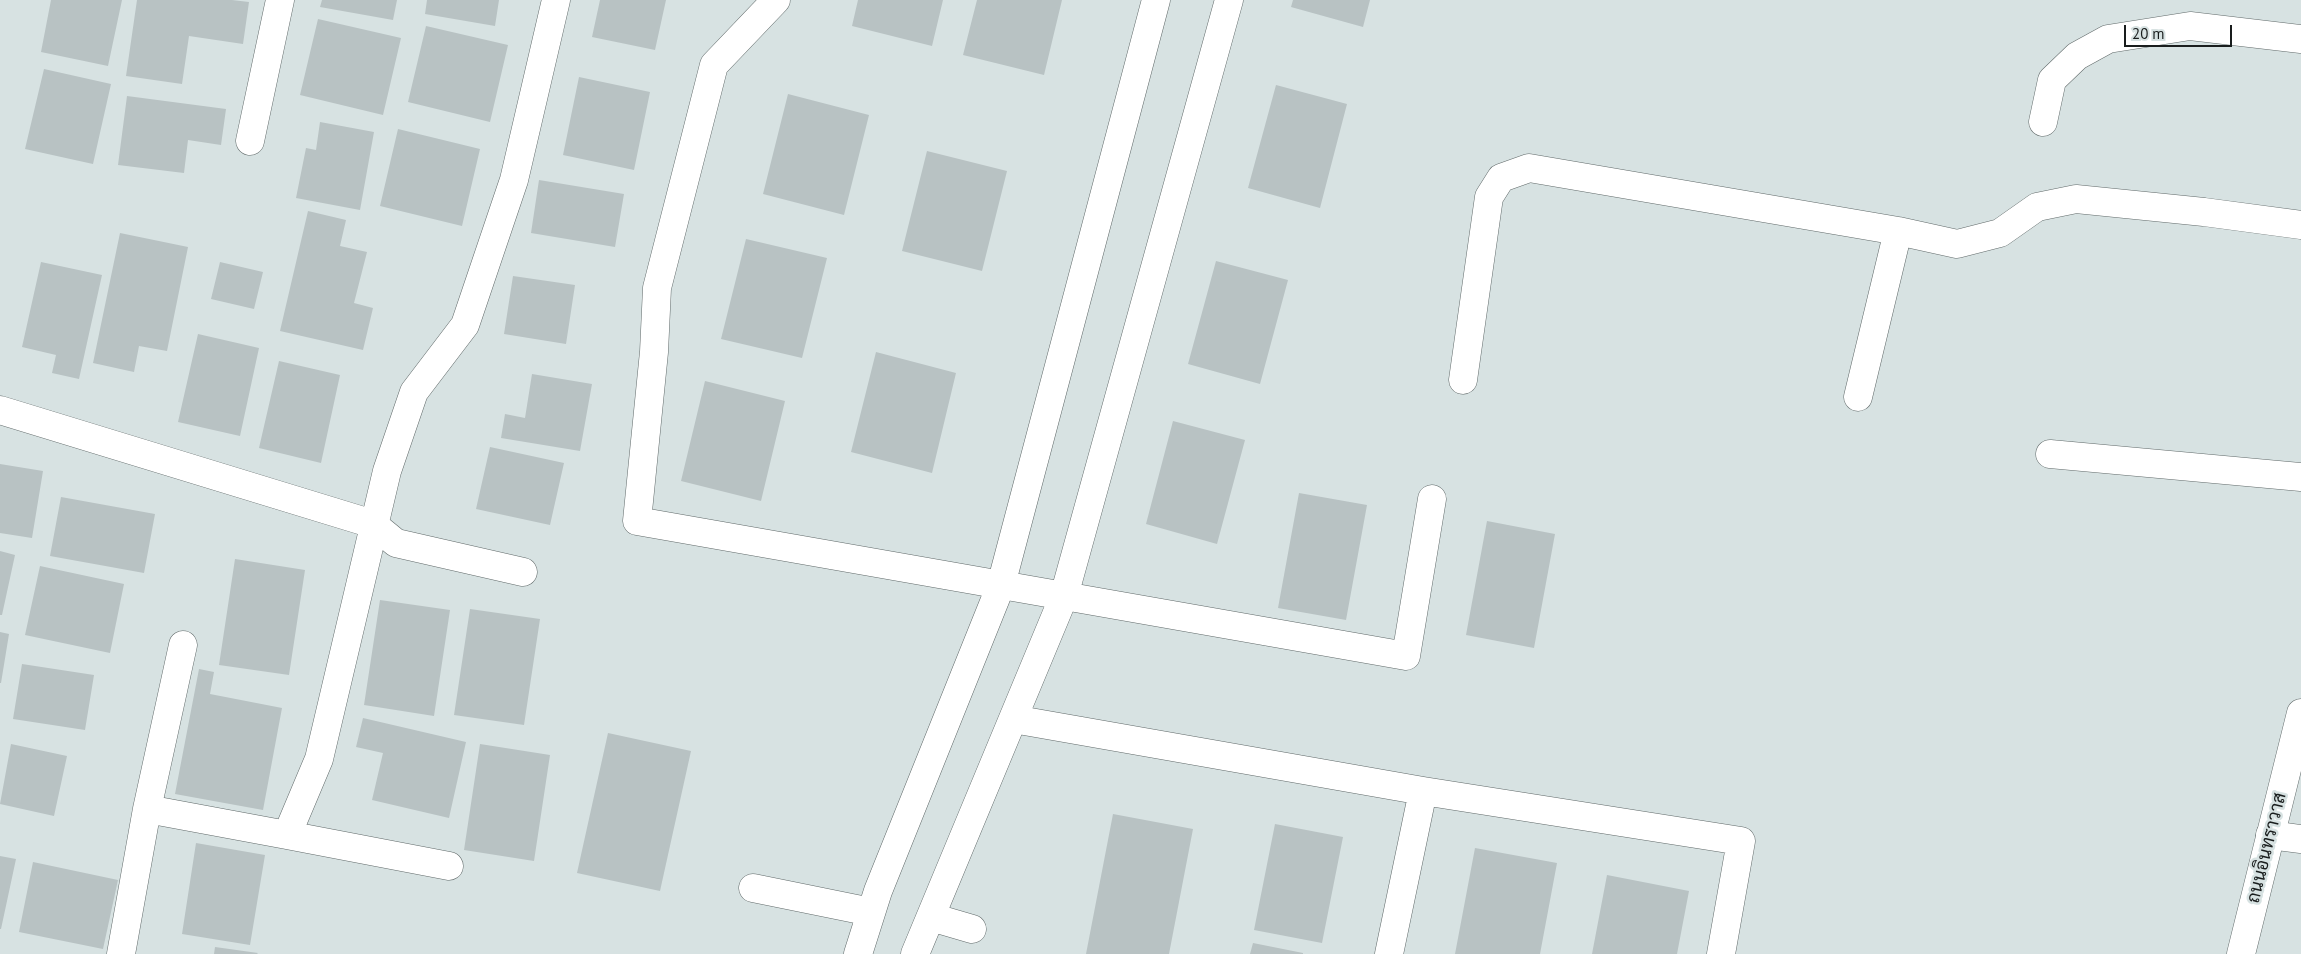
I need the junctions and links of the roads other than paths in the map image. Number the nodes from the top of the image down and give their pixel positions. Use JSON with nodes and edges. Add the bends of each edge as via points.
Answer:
{"nodes":[{"id":1,"x":280,"y":0,"type":"edge"},
{"id":2,"x":556,"y":0,"type":"edge"},
{"id":3,"x":776,"y":0,"type":"edge"},
{"id":4,"x":1156,"y":0,"type":"edge"},
{"id":5,"x":1229,"y":0,"type":"edge"},
{"id":6,"x":2301,"y":39,"type":"edge"},
{"id":7,"x":2043,"y":122,"type":"dead end"},
{"id":8,"x":250,"y":140,"type":"dead end"},
{"id":9,"x":2301,"y":225,"type":"edge"},
{"id":10,"x":1898,"y":230,"type":"junction"},
{"id":11,"x":1463,"y":380,"type":"dead end"},
{"id":12,"x":1858,"y":396,"type":"dead end"},
{"id":13,"x":0,"y":410,"type":"edge"},
{"id":14,"x":2050,"y":454,"type":"dead end"},
{"id":15,"x":2301,"y":477,"type":"edge"},
{"id":16,"x":1432,"y":499,"type":"dead end"},
{"id":17,"x":374,"y":524,"type":"junction"},
{"id":18,"x":523,"y":572,"type":"dead end"},
{"id":19,"x":1001,"y":585,"type":"junction"},
{"id":20,"x":1064,"y":596,"type":"junction"},
{"id":21,"x":183,"y":646,"type":"dead end"},
{"id":22,"x":2301,"y":713,"type":"edge"},
{"id":23,"x":1013,"y":719,"type":"junction"},
{"id":24,"x":1423,"y":791,"type":"junction"},
{"id":25,"x":147,"y":809,"type":"junction"},
{"id":26,"x":2270,"y":834,"type":"junction"},
{"id":27,"x":287,"y":835,"type":"junction"},
{"id":28,"x":2301,"y":839,"type":"edge"},
{"id":29,"x":448,"y":866,"type":"dead end"},
{"id":30,"x":753,"y":888,"type":"dead end"},
{"id":31,"x":871,"y":912,"type":"junction"},
{"id":32,"x":931,"y":917,"type":"junction"},
{"id":33,"x":972,"y":930,"type":"dead end"},
{"id":34,"x":121,"y":954,"type":"edge"},
{"id":35,"x":858,"y":954,"type":"edge"},
{"id":36,"x":915,"y":954,"type":"edge"},
{"id":37,"x":1389,"y":954,"type":"edge"},
{"id":38,"x":1722,"y":954,"type":"edge"},
{"id":39,"x":2241,"y":954,"type":"edge"}],
"edges":[{"from":1,"to":8,"type":"street"},
{"from":2,"to":17,"type":"street","via":[[514,180],[465,325],[414,392],[387,471]]},
{"from":3,"to":19,"type":"street","via":[[714,65],[657,288],[637,521]]},
{"from":4,"to":19,"type":"street"},
{"from":5,"to":20,"type":"street"},
{"from":6,"to":7,"type":"street","via":[[2190,26],[2108,39],[2077,56],[2052,80]]},
{"from":9,"to":10,"type":"street","via":[[2076,198],[2037,207],[2000,233],[1957,244]]},
{"from":10,"to":11,"type":"street","via":[[1529,168],[1501,178],[1489,197]]},
{"from":10,"to":12,"type":"street"},
{"from":13,"to":17,"type":"street"},
{"from":14,"to":15,"type":"street"},
{"from":16,"to":20,"type":"street","via":[[1406,656]]},
{"from":17,"to":18,"type":"street","via":[[396,543]]},
{"from":17,"to":27,"type":"street","via":[[319,759]]},
{"from":19,"to":20,"type":"street"},
{"from":19,"to":31,"type":"street"},
{"from":20,"to":23,"type":"street"},
{"from":21,"to":25,"type":"street"},
{"from":22,"to":26,"type":"street","name":"ถนนอินทราวาส"},
{"from":23,"to":24,"type":"street"},
{"from":23,"to":32,"type":"street"},
{"from":24,"to":37,"type":"street"},
{"from":24,"to":38,"type":"street","via":[[1740,841]]},
{"from":25,"to":27,"type":"street"},
{"from":25,"to":34,"type":"street"},
{"from":26,"to":28,"type":"street"},
{"from":26,"to":39,"type":"street","name":"ถนนอินทราวาส"},
{"from":27,"to":29,"type":"street"},
{"from":30,"to":31,"type":"street"},
{"from":31,"to":35,"type":"street"},
{"from":32,"to":33,"type":"street"},
{"from":32,"to":36,"type":"street"}]}
